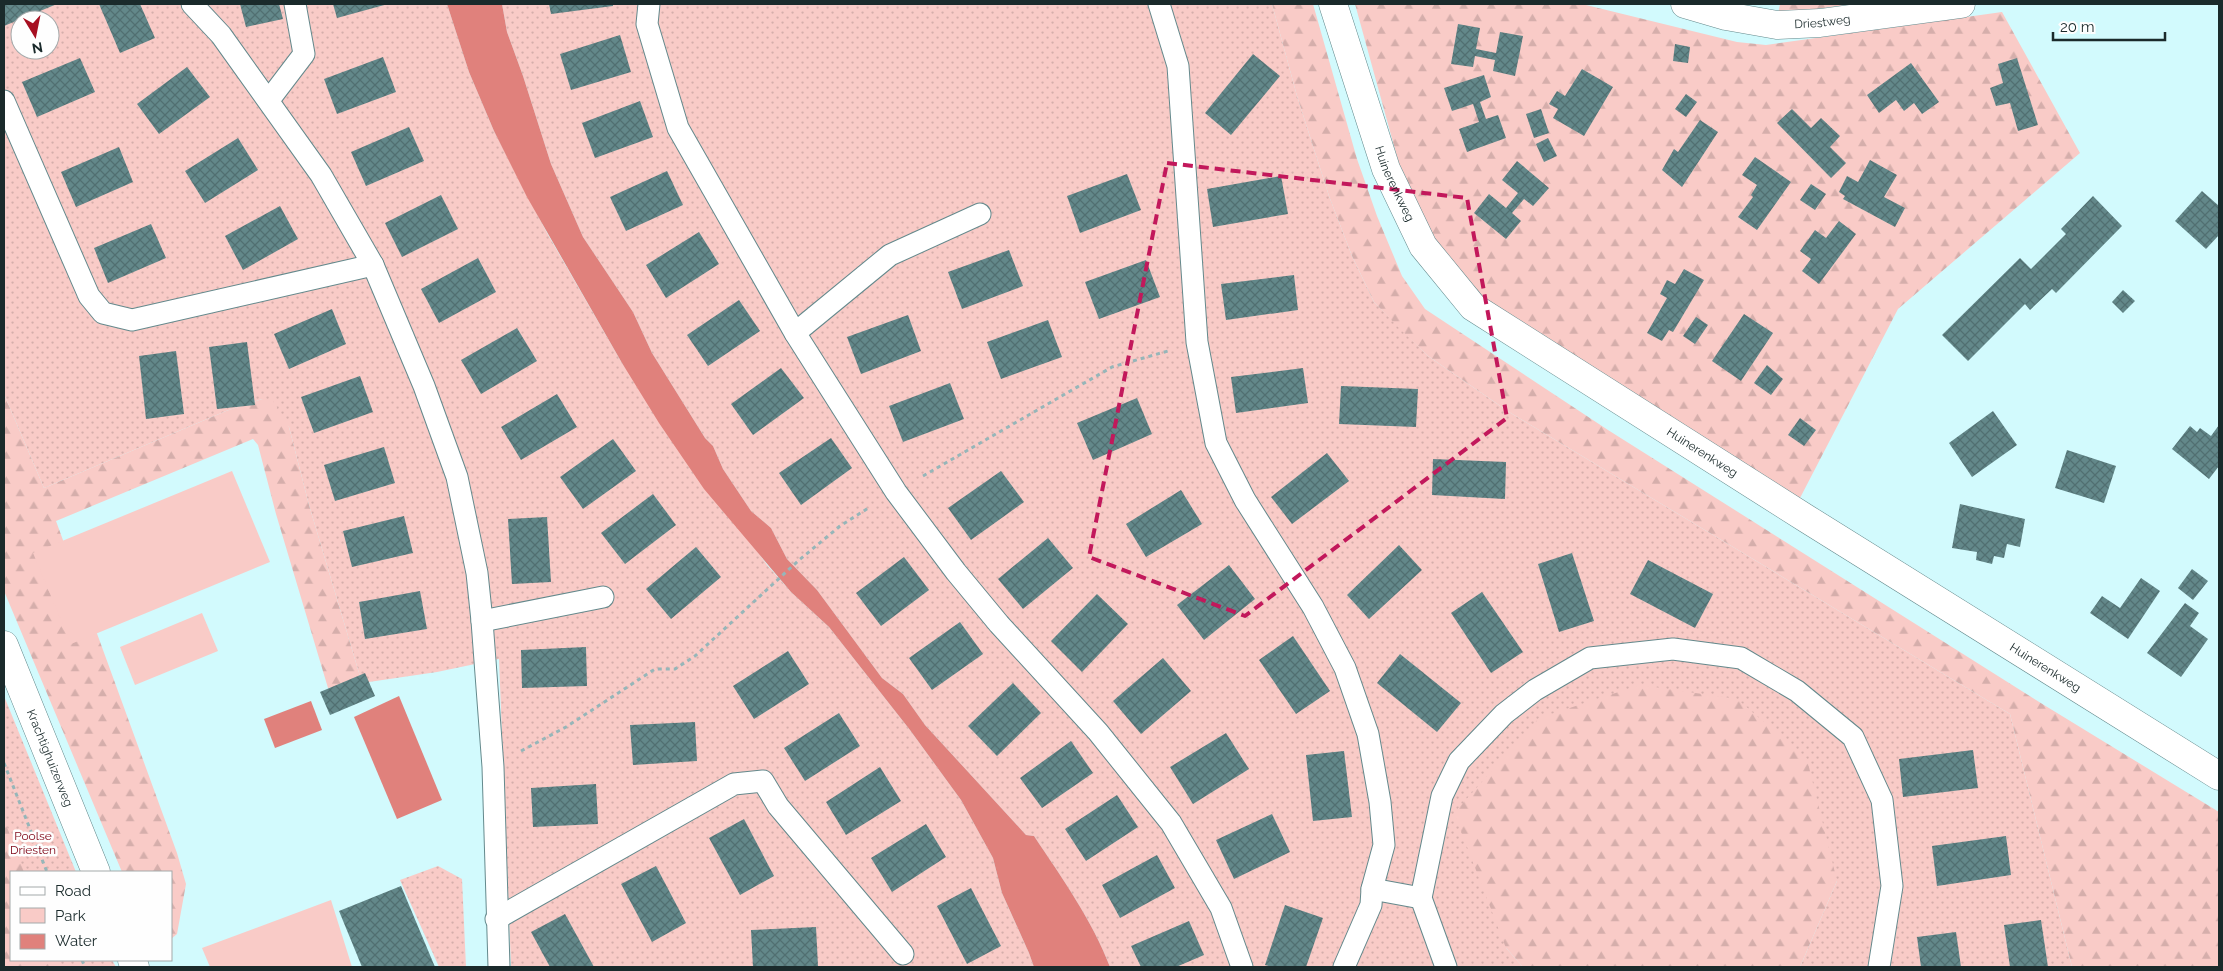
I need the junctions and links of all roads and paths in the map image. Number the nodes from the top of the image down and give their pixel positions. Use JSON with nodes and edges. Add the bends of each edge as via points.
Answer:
{"nodes":[{"id":1,"x":192,"y":4,"type":"edge"},
{"id":2,"x":295,"y":4,"type":"edge"},
{"id":3,"x":649,"y":4,"type":"edge"},
{"id":4,"x":1159,"y":4,"type":"edge"},
{"id":5,"x":1334,"y":4,"type":"edge"},
{"id":6,"x":1685,"y":4,"type":"edge"},
{"id":7,"x":1961,"y":4,"type":"edge"},
{"id":8,"x":269,"y":100,"type":"junction"},
{"id":9,"x":4,"y":102,"type":"edge"},
{"id":10,"x":980,"y":214,"type":"dead end"},
{"id":11,"x":373,"y":265,"type":"junction"},
{"id":12,"x":795,"y":333,"type":"junction"},
{"id":13,"x":1197,"y":342,"type":"junction"},
{"id":14,"x":896,"y":492,"type":"junction"},
{"id":15,"x":603,"y":597,"type":"dead end"},
{"id":16,"x":482,"y":621,"type":"junction"},
{"id":17,"x":4,"y":645,"type":"edge"},
{"id":18,"x":4,"y":763,"type":"edge"},
{"id":19,"x":493,"y":767,"type":"junction"},
{"id":20,"x":2219,"y":776,"type":"edge"},
{"id":21,"x":47,"y":871,"type":"edge"},
{"id":22,"x":96,"y":871,"type":"edge"},
{"id":23,"x":1372,"y":889,"type":"junction"},
{"id":24,"x":1421,"y":898,"type":"junction"},
{"id":25,"x":496,"y":919,"type":"junction"},
{"id":26,"x":903,"y":954,"type":"dead end"},
{"id":27,"x":499,"y":967,"type":"edge"},
{"id":28,"x":1242,"y":967,"type":"edge"},
{"id":29,"x":1344,"y":967,"type":"edge"},
{"id":30,"x":1446,"y":967,"type":"edge"},
{"id":31,"x":1879,"y":967,"type":"edge"}],
"edges":[{"from":1,"to":8,"type":"lane","via":[[221,35]]},
{"from":2,"to":8,"type":"lane","via":[[304,54]]},
{"from":3,"to":12,"type":"lane","via":[[647,24],[678,128]]},
{"from":4,"to":13,"type":"lane","via":[[1178,66]]},
{"from":5,"to":20,"type":"street","name":"Huinerenkweg","via":[[1386,169],[1423,246],[1473,307]]},
{"from":6,"to":7,"type":"street","name":"Driestweg","via":[[1726,16],[1777,25],[1820,23]]},
{"from":8,"to":11,"type":"lane","via":[[321,175]]},
{"from":9,"to":11,"type":"lane","via":[[89,296],[103,313],[132,320]]},
{"from":10,"to":12,"type":"lane","via":[[890,255]]},
{"from":11,"to":16,"type":"lane","via":[[424,386],[456,477],[477,573]]},
{"from":12,"to":14,"type":"lane"},
{"from":13,"to":14,"type":"path","via":[[1112,367]]},
{"from":13,"to":23,"type":"lane","via":[[1216,443],[1244,500],[1313,607],[1344,668],[1368,734],[1384,845]]},
{"from":14,"to":19,"type":"path","via":[[840,526],[675,669],[655,669],[566,727]]},
{"from":14,"to":28,"type":"lane","via":[[998,624],[1098,732],[1171,823],[1221,908]]},
{"from":15,"to":16,"type":"lane"},
{"from":16,"to":19,"type":"lane"},
{"from":17,"to":22,"type":"street","name":"Krachtighuizerweg"},
{"from":18,"to":21,"type":"path"},
{"from":19,"to":25,"type":"lane"},
{"from":23,"to":24,"type":"lane"},
{"from":23,"to":29,"type":"lane","via":[[1371,905]]},
{"from":24,"to":30,"type":"lane"},
{"from":24,"to":31,"type":"lane","via":[[1442,796],[1459,761],[1504,714],[1535,690],[1590,658],[1673,649],[1740,658],[1797,691],[1853,737],[1878,791],[1882,800],[1892,886]]},
{"from":25,"to":26,"type":"lane","via":[[734,784],[763,781],[778,806]]},
{"from":25,"to":27,"type":"lane"}]}
